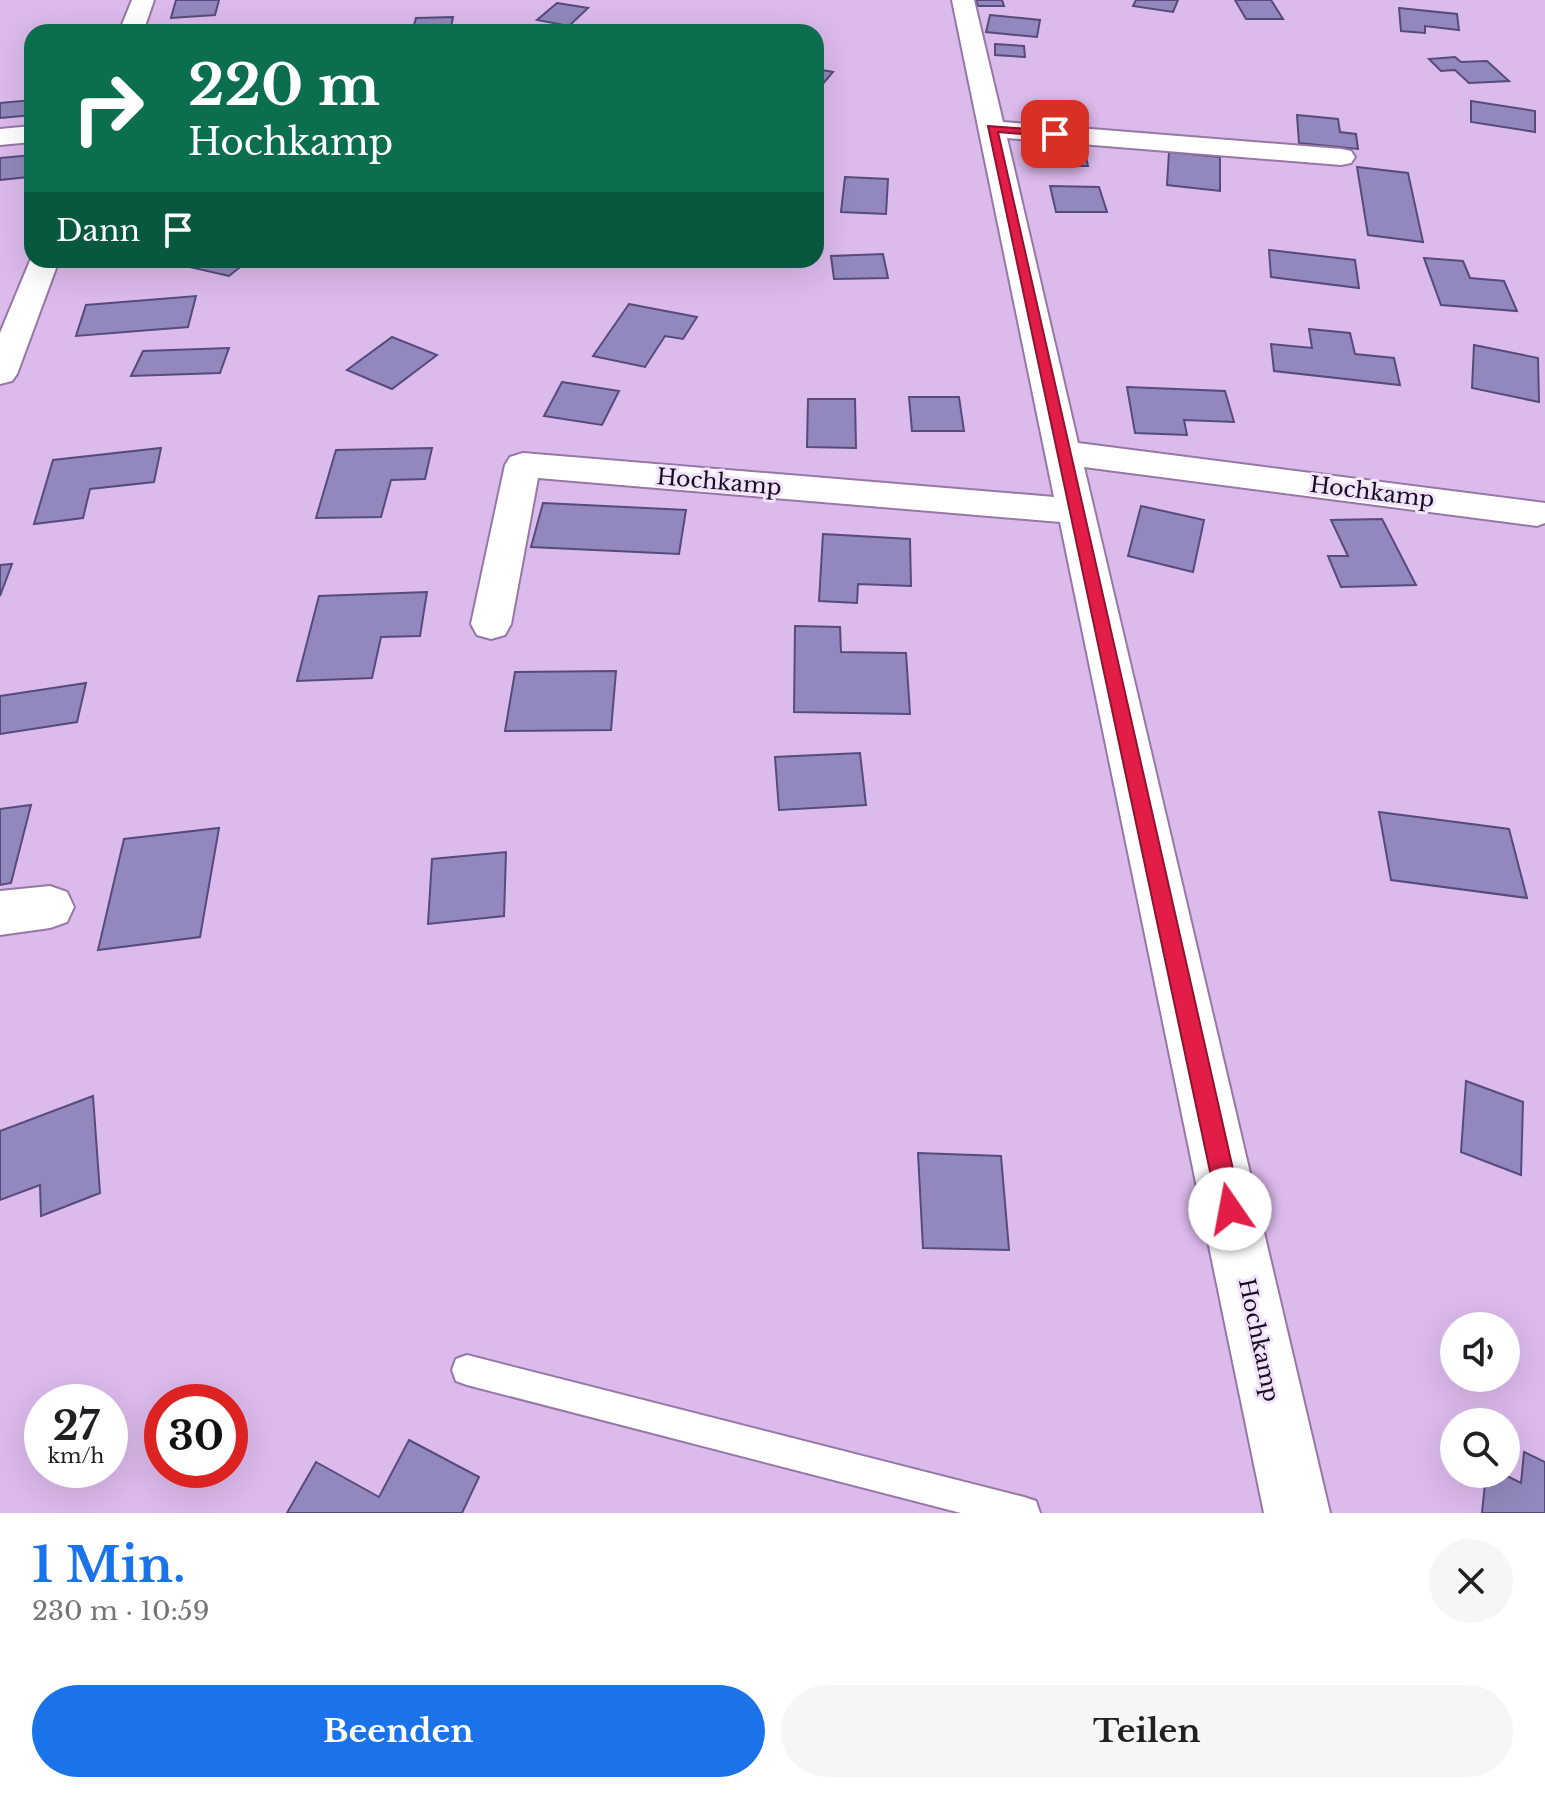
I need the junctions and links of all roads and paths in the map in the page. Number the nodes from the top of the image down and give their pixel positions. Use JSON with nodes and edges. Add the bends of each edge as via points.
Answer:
{"nodes":[{"id":1,"x":143,"y":0,"type":"edge"},
{"id":2,"x":963,"y":0,"type":"edge"},
{"id":3,"x":134,"y":24,"type":"edge"},
{"id":4,"x":991,"y":129,"type":"junction"},
{"id":5,"x":24,"y":135,"type":"edge"},
{"id":6,"x":0,"y":137,"type":"edge"},
{"id":7,"x":1341,"y":157,"type":"dead end"},
{"id":8,"x":41,"y":268,"type":"edge"},
{"id":9,"x":0,"y":374,"type":"edge"},
{"id":10,"x":1063,"y":453,"type":"junction"},
{"id":11,"x":1076,"y":511,"type":"junction"},
{"id":12,"x":1537,"y":513,"type":"dead end"},
{"id":13,"x":491,"y":624,"type":"dead end"},
{"id":14,"x":50,"y":907,"type":"dead end"},
{"id":15,"x":0,"y":913,"type":"edge"},
{"id":16,"x":467,"y":1370,"type":"dead end"},
{"id":17,"x":1024,"y":1513,"type":"edge"},
{"id":18,"x":1297,"y":1513,"type":"edge"}],
"edges":[{"from":1,"to":3,"type":"street"},
{"from":2,"to":4,"type":"street","name":"Hochkamp"},
{"from":4,"to":7,"type":"street"},
{"from":4,"to":10,"type":"street","name":"Hochkamp"},
{"from":5,"to":6,"type":"street"},
{"from":8,"to":9,"type":"street"},
{"from":10,"to":11,"type":"street","name":"Hochkamp"},
{"from":10,"to":12,"type":"street","name":"Hochkamp"},
{"from":11,"to":13,"type":"street","name":"Hochkamp","via":[[523,465]]},
{"from":11,"to":18,"type":"street","name":"Hochkamp"},
{"from":14,"to":15,"type":"street"},
{"from":16,"to":17,"type":"lane"}]}
